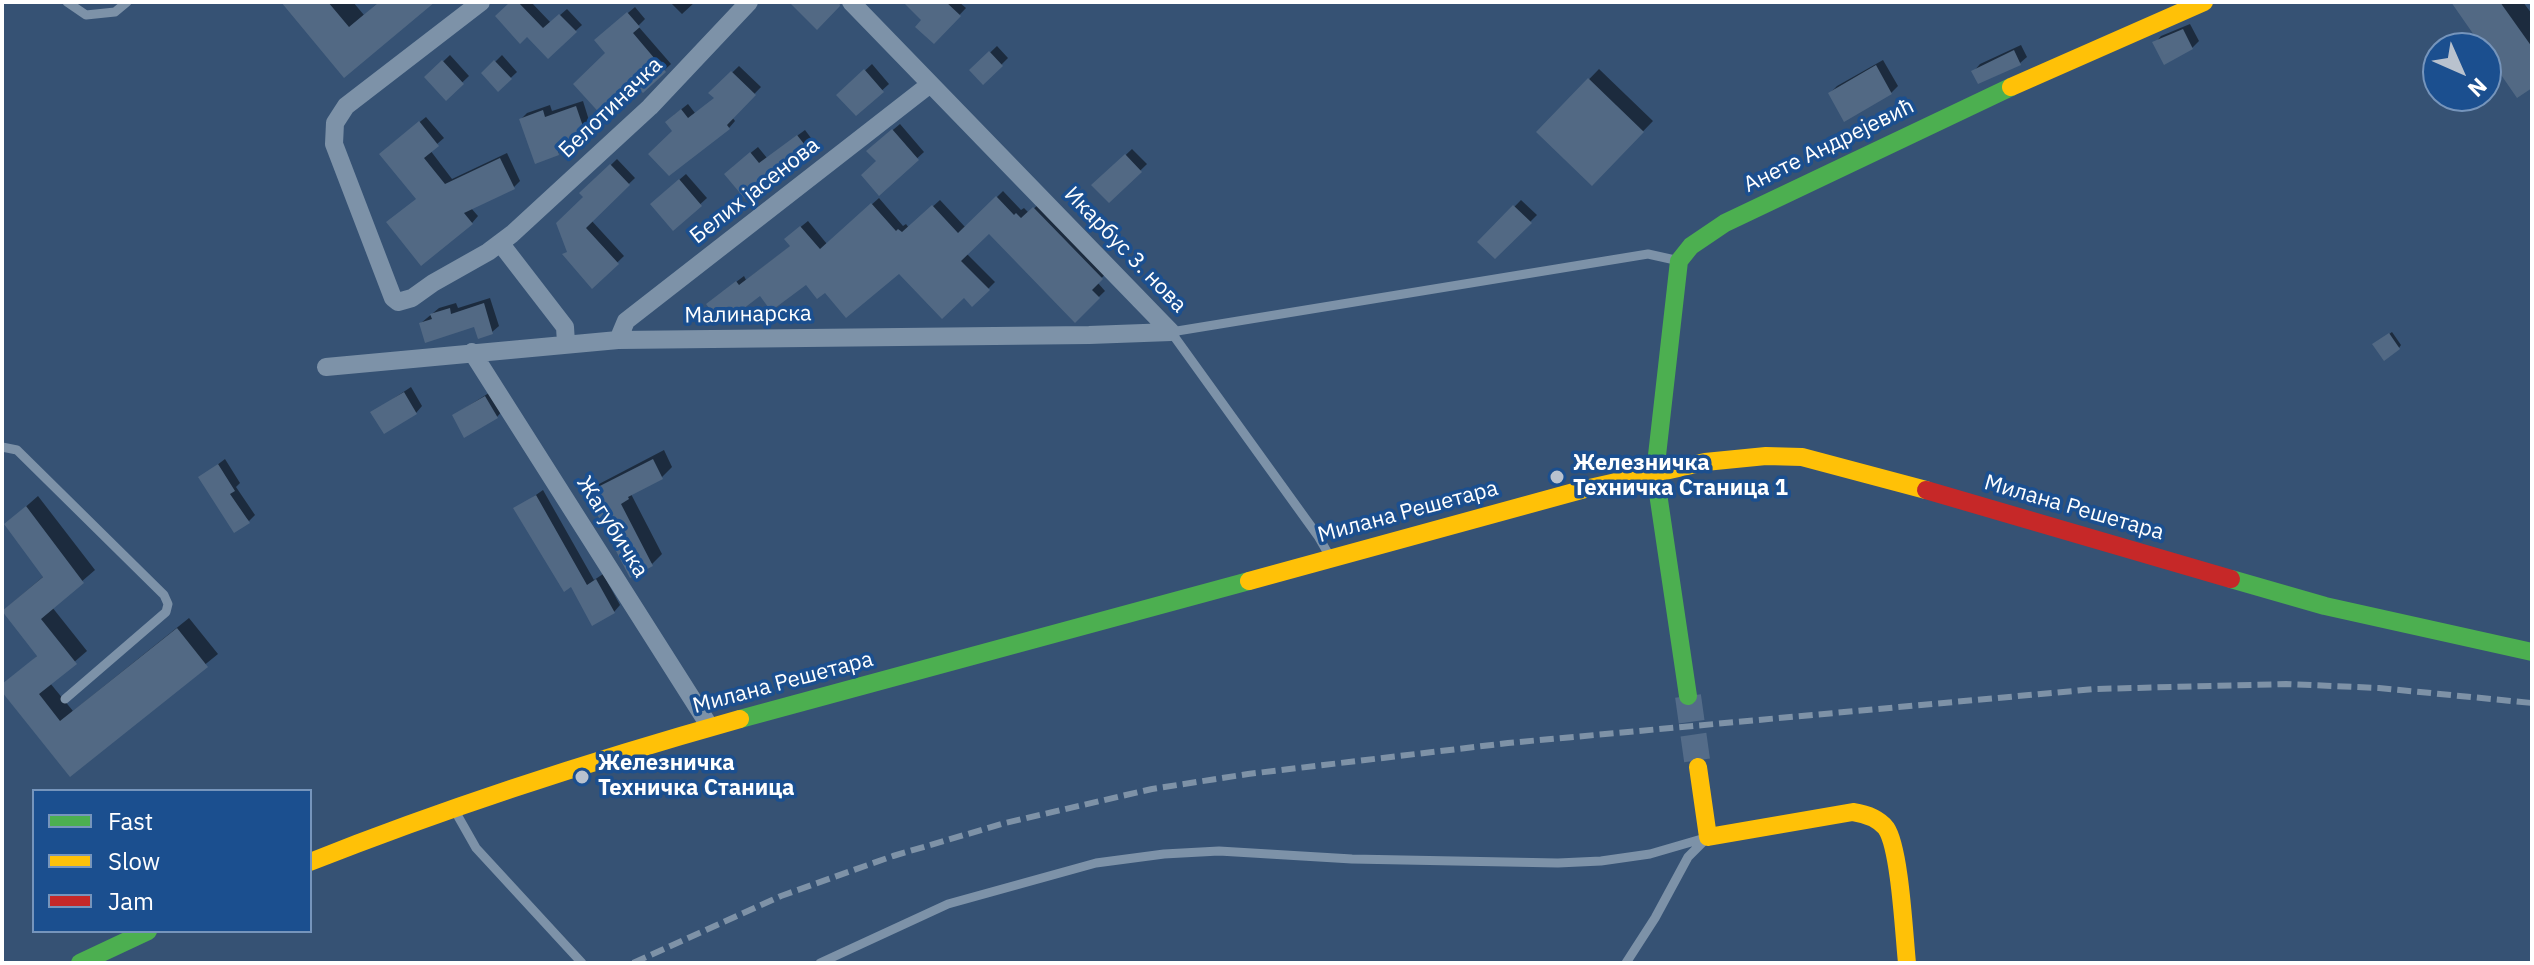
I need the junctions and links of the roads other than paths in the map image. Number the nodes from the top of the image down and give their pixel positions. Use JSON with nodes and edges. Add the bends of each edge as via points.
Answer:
{"nodes":[{"id":1,"x":67,"y":2,"type":"edge"},
{"id":2,"x":127,"y":2,"type":"edge"},
{"id":3,"x":481,"y":2,"type":"edge"},
{"id":4,"x":749,"y":2,"type":"edge"},
{"id":5,"x":851,"y":2,"type":"edge"},
{"id":6,"x":2204,"y":2,"type":"edge"},
{"id":7,"x":929,"y":85,"type":"junction"},
{"id":8,"x":501,"y":244,"type":"junction"},
{"id":9,"x":1679,"y":261,"type":"junction"},
{"id":10,"x":1171,"y":332,"type":"junction"},
{"id":11,"x":618,"y":340,"type":"junction"},
{"id":12,"x":566,"y":343,"type":"junction"},
{"id":13,"x":472,"y":352,"type":"junction"},
{"id":14,"x":326,"y":367,"type":"dead end"},
{"id":15,"x":2,"y":447,"type":"edge"},
{"id":16,"x":1655,"y":473,"type":"junction"},
{"id":17,"x":1330,"y":558,"type":"junction"},
{"id":18,"x":2532,"y":652,"type":"edge"},
{"id":19,"x":1688,"y":696,"type":"tunnel mouth"},
{"id":20,"x":65,"y":699,"type":"dead end"},
{"id":21,"x":710,"y":727,"type":"junction"},
{"id":22,"x":1698,"y":767,"type":"tunnel mouth"},
{"id":23,"x":453,"y":808,"type":"junction"},
{"id":24,"x":1708,"y":837,"type":"junction"},
{"id":25,"x":312,"y":861,"type":"edge"},
{"id":26,"x":144,"y":933,"type":"edge"},
{"id":27,"x":80,"y":963,"type":"edge"},
{"id":28,"x":582,"y":963,"type":"edge"},
{"id":29,"x":820,"y":963,"type":"edge"},
{"id":30,"x":1626,"y":963,"type":"edge"},
{"id":31,"x":1907,"y":963,"type":"edge"}],
"edges":[{"from":1,"to":2,"type":"lane","via":[[86,15],[115,12]]},
{"from":3,"to":8,"type":"street","name":"Белотиначка","via":[[346,106],[335,123],[334,144],[393,298],[403,302]]},
{"from":4,"to":8,"type":"street","name":"Белотиначка","via":[[650,107]]},
{"from":5,"to":7,"type":"street","name":"Икарбус 3. нова"},
{"from":6,"to":9,"type":"street","name":"Анете Андрејевић","via":[[1954,112],[1725,223]]},
{"from":7,"to":10,"type":"street","name":"Икарбус 3. нова"},
{"from":7,"to":11,"type":"street","name":"Белих јасенова","via":[[626,321]]},
{"from":8,"to":12,"type":"street","via":[[565,327]]},
{"from":9,"to":10,"type":"lane","via":[[1648,254]]},
{"from":9,"to":16,"type":"street"},
{"from":10,"to":11,"type":"street","name":"Малинарска"},
{"from":10,"to":17,"type":"lane","name":"Икарбус 3. нова"},
{"from":11,"to":12,"type":"street","name":"Малинарска"},
{"from":12,"to":13,"type":"street","name":"Малинарска"},
{"from":13,"to":14,"type":"street","name":"Малинарска"},
{"from":13,"to":21,"type":"street","name":"Жагубичка"},
{"from":15,"to":20,"type":"lane","via":[[17,450],[168,604],[166,612]]},
{"from":16,"to":17,"type":"street","name":"Милана Решетара"},
{"from":16,"to":18,"type":"street","name":"Милана Решетара","via":[[1800,456],[2325,606]]},
{"from":16,"to":19,"type":"street"},
{"from":17,"to":21,"type":"street","name":"Милана Решетара"},
{"from":21,"to":23,"type":"street","name":"Милана Решетара"},
{"from":22,"to":24,"type":"street"},
{"from":23,"to":25,"type":"street","name":"Милана Решетара"},
{"from":23,"to":28,"type":"lane","via":[[476,848]]},
{"from":24,"to":29,"type":"lane","via":[[1650,854],[1558,863],[1219,851],[1096,863],[948,904]]},
{"from":24,"to":30,"type":"lane","via":[[1688,857]]},
{"from":24,"to":31,"type":"street","via":[[1853,812],[1872,816],[1893,843]]},
{"from":26,"to":27,"type":"street"}]}
